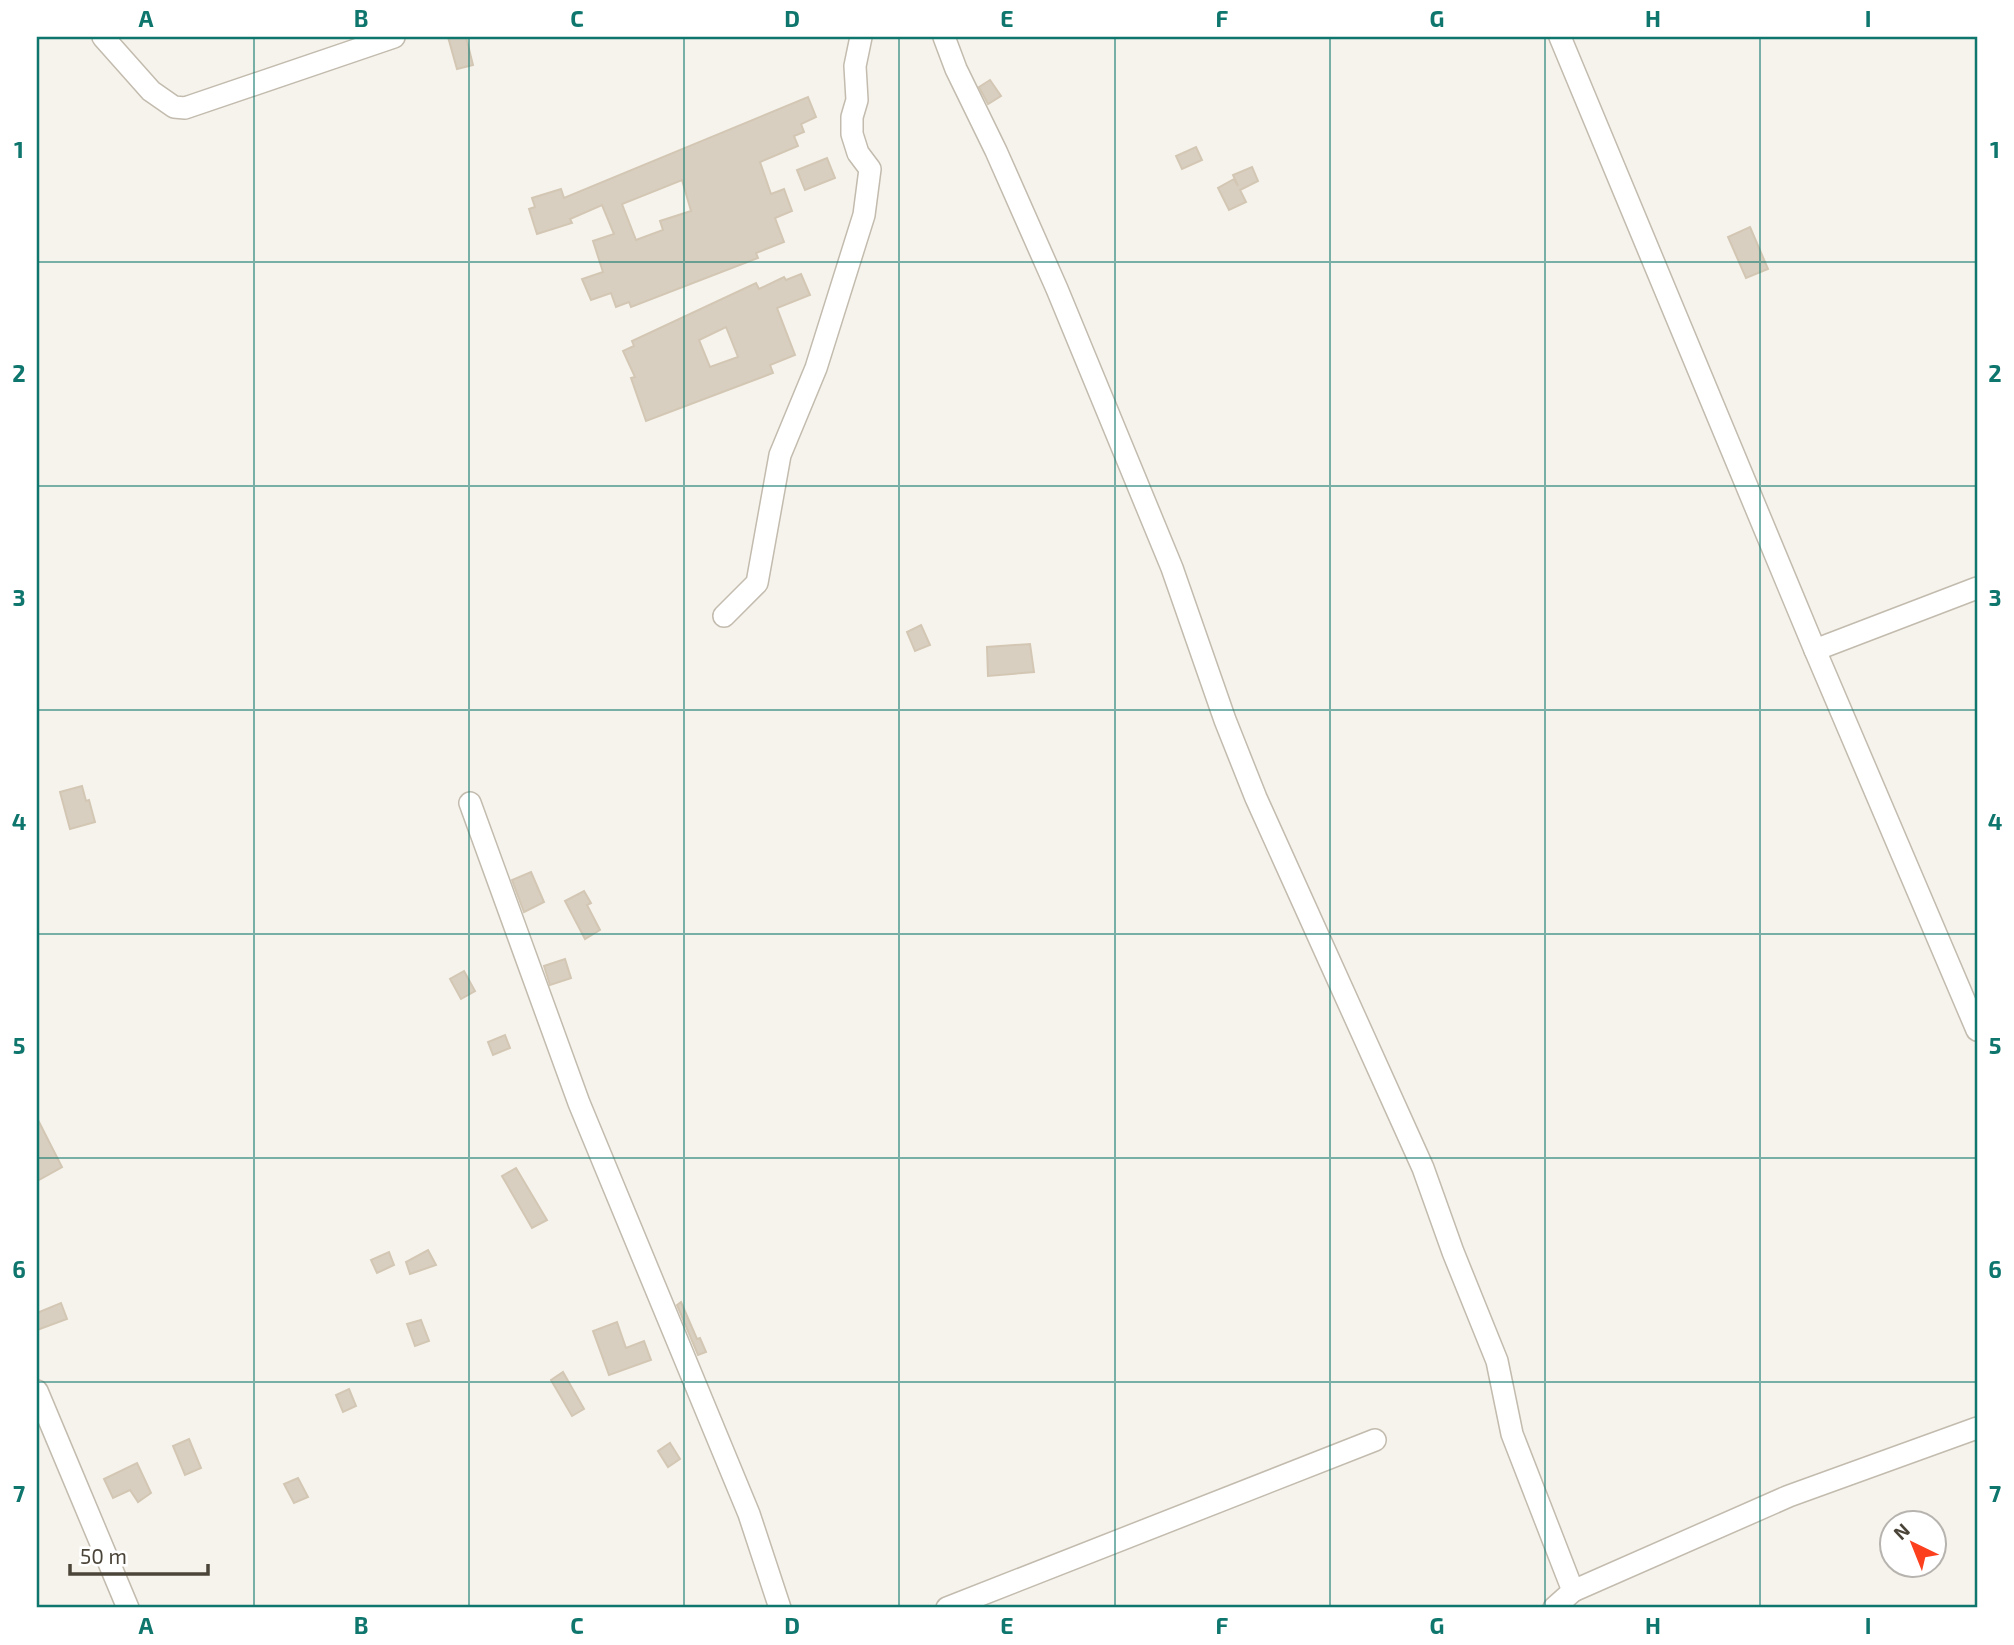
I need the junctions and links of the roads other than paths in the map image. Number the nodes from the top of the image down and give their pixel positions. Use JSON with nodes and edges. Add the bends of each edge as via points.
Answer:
{"nodes":[{"id":1,"x":103,"y":37,"type":"edge"},
{"id":2,"x":394,"y":37,"type":"edge"},
{"id":3,"x":861,"y":37,"type":"edge"},
{"id":4,"x":944,"y":37,"type":"edge"},
{"id":5,"x":1560,"y":37,"type":"edge"},
{"id":6,"x":1977,"y":588,"type":"edge"},
{"id":7,"x":724,"y":616,"type":"dead end"},
{"id":8,"x":1815,"y":650,"type":"junction"},
{"id":9,"x":470,"y":803,"type":"dead end"},
{"id":10,"x":1977,"y":1030,"type":"edge"},
{"id":11,"x":37,"y":1391,"type":"edge"},
{"id":12,"x":1977,"y":1428,"type":"edge"},
{"id":13,"x":1375,"y":1440,"type":"dead end"},
{"id":14,"x":1573,"y":1591,"type":"junction"},
{"id":15,"x":128,"y":1608,"type":"edge"},
{"id":16,"x":780,"y":1608,"type":"edge"},
{"id":17,"x":947,"y":1608,"type":"edge"},
{"id":18,"x":1553,"y":1608,"type":"edge"}],
"edges":[{"from":1,"to":2,"type":"street","via":[[151,91],[174,107],[185,108]]},
{"from":3,"to":7,"type":"street","via":[[852,135],[870,169],[864,215],[817,368],[780,455],[757,583]]},
{"from":4,"to":14,"type":"street","via":[[1057,289],[1172,568],[1255,799],[1423,1168],[1497,1361],[1513,1434]]},
{"from":5,"to":8,"type":"street"},
{"from":6,"to":8,"type":"street"},
{"from":8,"to":10,"type":"street"},
{"from":9,"to":16,"type":"street","via":[[579,1103],[749,1514]]},
{"from":11,"to":15,"type":"street"},
{"from":12,"to":14,"type":"street","via":[[1789,1496]]},
{"from":13,"to":17,"type":"street"},
{"from":14,"to":18,"type":"street"}]}
